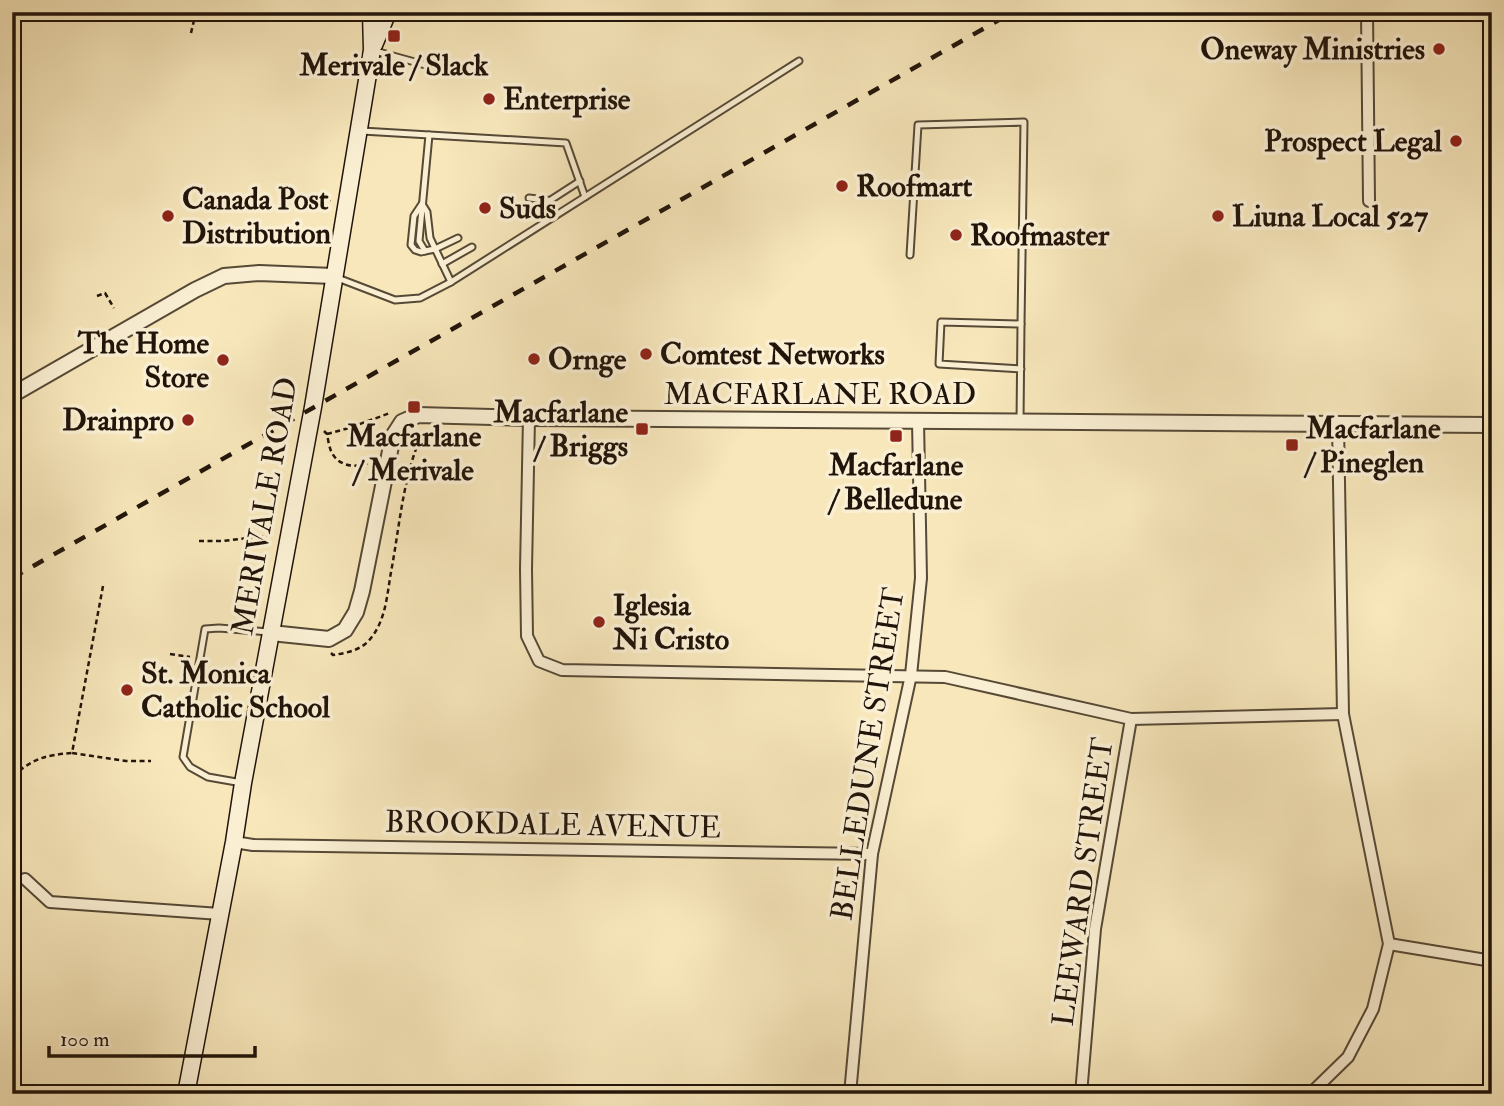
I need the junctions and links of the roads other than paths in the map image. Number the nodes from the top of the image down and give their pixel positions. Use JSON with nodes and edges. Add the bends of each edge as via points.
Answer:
{"nodes":[{"id":1,"x":371,"y":12,"type":"edge"},
{"id":2,"x":388,"y":12,"type":"edge"},
{"id":3,"x":1367,"y":12,"type":"edge"},
{"id":4,"x":372,"y":50,"type":"junction"},
{"id":5,"x":799,"y":61,"type":"dead end"},
{"id":6,"x":440,"y":69,"type":"dead end"},
{"id":7,"x":359,"y":131,"type":"junction"},
{"id":8,"x":429,"y":135,"type":"junction"},
{"id":9,"x":580,"y":181,"type":"junction"},
{"id":10,"x":585,"y":197,"type":"junction"},
{"id":11,"x":529,"y":198,"type":"dead end"},
{"id":12,"x":548,"y":200,"type":"junction"},
{"id":13,"x":1369,"y":201,"type":"dead end"},
{"id":14,"x":422,"y":204,"type":"junction"},
{"id":15,"x":529,"y":214,"type":"dead end"},
{"id":16,"x":458,"y":238,"type":"dead end"},
{"id":17,"x":471,"y":247,"type":"dead end"},
{"id":18,"x":435,"y":249,"type":"junction"},
{"id":19,"x":910,"y":256,"type":"dead end"},
{"id":20,"x":442,"y":264,"type":"junction"},
{"id":21,"x":333,"y":276,"type":"junction"},
{"id":22,"x":451,"y":282,"type":"junction"},
{"id":23,"x":1021,"y":324,"type":"junction"},
{"id":24,"x":1021,"y":369,"type":"junction"},
{"id":25,"x":12,"y":395,"type":"edge"},
{"id":26,"x":529,"y":418,"type":"junction"},
{"id":27,"x":918,"y":421,"type":"junction"},
{"id":28,"x":1020,"y":422,"type":"junction"},
{"id":29,"x":1338,"y":424,"type":"junction"},
{"id":30,"x":1492,"y":425,"type":"edge"},
{"id":31,"x":271,"y":633,"type":"junction"},
{"id":32,"x":911,"y":675,"type":"junction"},
{"id":33,"x":1343,"y":714,"type":"junction"},
{"id":34,"x":1131,"y":719,"type":"junction"},
{"id":35,"x":243,"y":783,"type":"junction"},
{"id":36,"x":234,"y":842,"type":"junction"},
{"id":37,"x":872,"y":854,"type":"junction"},
{"id":38,"x":25,"y":879,"type":"dead end"},
{"id":39,"x":219,"y":914,"type":"junction"},
{"id":40,"x":1389,"y":944,"type":"junction"},
{"id":41,"x":1492,"y":961,"type":"edge"},
{"id":42,"x":186,"y":1094,"type":"edge"},
{"id":43,"x":850,"y":1094,"type":"edge"},
{"id":44,"x":1081,"y":1094,"type":"edge"},
{"id":45,"x":1310,"y":1094,"type":"edge"}],
"edges":[{"from":1,"to":4,"type":"main road","name":"MERIVALE ROAD"},
{"from":2,"to":4,"type":"main road","name":"MERIVALE ROAD"},
{"from":3,"to":13,"type":"street"},
{"from":4,"to":6,"type":"lane"},
{"from":4,"to":7,"type":"main road","name":"MERIVALE ROAD"},
{"from":5,"to":10,"type":"lane"},
{"from":7,"to":8,"type":"lane"},
{"from":7,"to":21,"type":"main road","name":"MERIVALE ROAD"},
{"from":8,"to":9,"type":"lane","via":[[566,143]]},
{"from":8,"to":14,"type":"lane"},
{"from":9,"to":10,"type":"lane"},
{"from":9,"to":12,"type":"lane"},
{"from":10,"to":22,"type":"lane"},
{"from":11,"to":12,"type":"lane"},
{"from":12,"to":15,"type":"lane"},
{"from":14,"to":18,"type":"lane"},
{"from":14,"to":18,"type":"lane","via":[[419,241],[425,251]]},
{"from":16,"to":18,"type":"lane"},
{"from":17,"to":20,"type":"lane"},
{"from":18,"to":20,"type":"lane"},
{"from":19,"to":23,"type":"lane","via":[[918,125],[1024,122]]},
{"from":20,"to":22,"type":"lane"},
{"from":21,"to":22,"type":"lane","via":[[395,300],[420,298]]},
{"from":21,"to":25,"type":"street","via":[[225,275]]},
{"from":21,"to":31,"type":"main road","name":"MERIVALE ROAD"},
{"from":23,"to":24,"type":"lane"},
{"from":23,"to":24,"type":"lane","via":[[941,322],[939,364]]},
{"from":24,"to":28,"type":"lane"},
{"from":26,"to":27,"type":"street","name":"MACFARLANE ROAD"},
{"from":26,"to":31,"type":"street","name":"MACFARLANE ROAD","via":[[418,415],[401,422],[393,436],[362,591],[345,630],[329,639]]},
{"from":26,"to":32,"type":"street","via":[[527,636],[539,661],[562,670]]},
{"from":27,"to":28,"type":"street","name":"MACFARLANE ROAD"},
{"from":27,"to":32,"type":"street","name":"BELLEDUNE STREET","via":[[921,578]]},
{"from":28,"to":29,"type":"street","name":"MACFARLANE ROAD"},
{"from":29,"to":30,"type":"street","name":"MACFARLANE ROAD"},
{"from":29,"to":33,"type":"street"},
{"from":31,"to":35,"type":"main road","name":"MERIVALE ROAD"},
{"from":31,"to":35,"type":"lane","via":[[205,629],[183,757],[208,777]]},
{"from":32,"to":34,"type":"street","via":[[945,677]]},
{"from":32,"to":37,"type":"street","name":"BELLEDUNE STREET"},
{"from":33,"to":34,"type":"street"},
{"from":33,"to":40,"type":"street"},
{"from":34,"to":44,"type":"street","name":"LEEWARD STREET","via":[[1095,929]]},
{"from":35,"to":36,"type":"main road","name":"MERIVALE ROAD"},
{"from":36,"to":37,"type":"street","name":"BROOKDALE AVENUE"},
{"from":36,"to":39,"type":"main road","name":"MERIVALE ROAD"},
{"from":37,"to":43,"type":"street","name":"BELLEDUNE STREET"},
{"from":38,"to":39,"type":"street","via":[[50,902]]},
{"from":39,"to":42,"type":"main road","name":"MERIVALE ROAD"},
{"from":40,"to":41,"type":"street"},
{"from":40,"to":45,"type":"street","via":[[1373,1009],[1348,1057]]}]}
